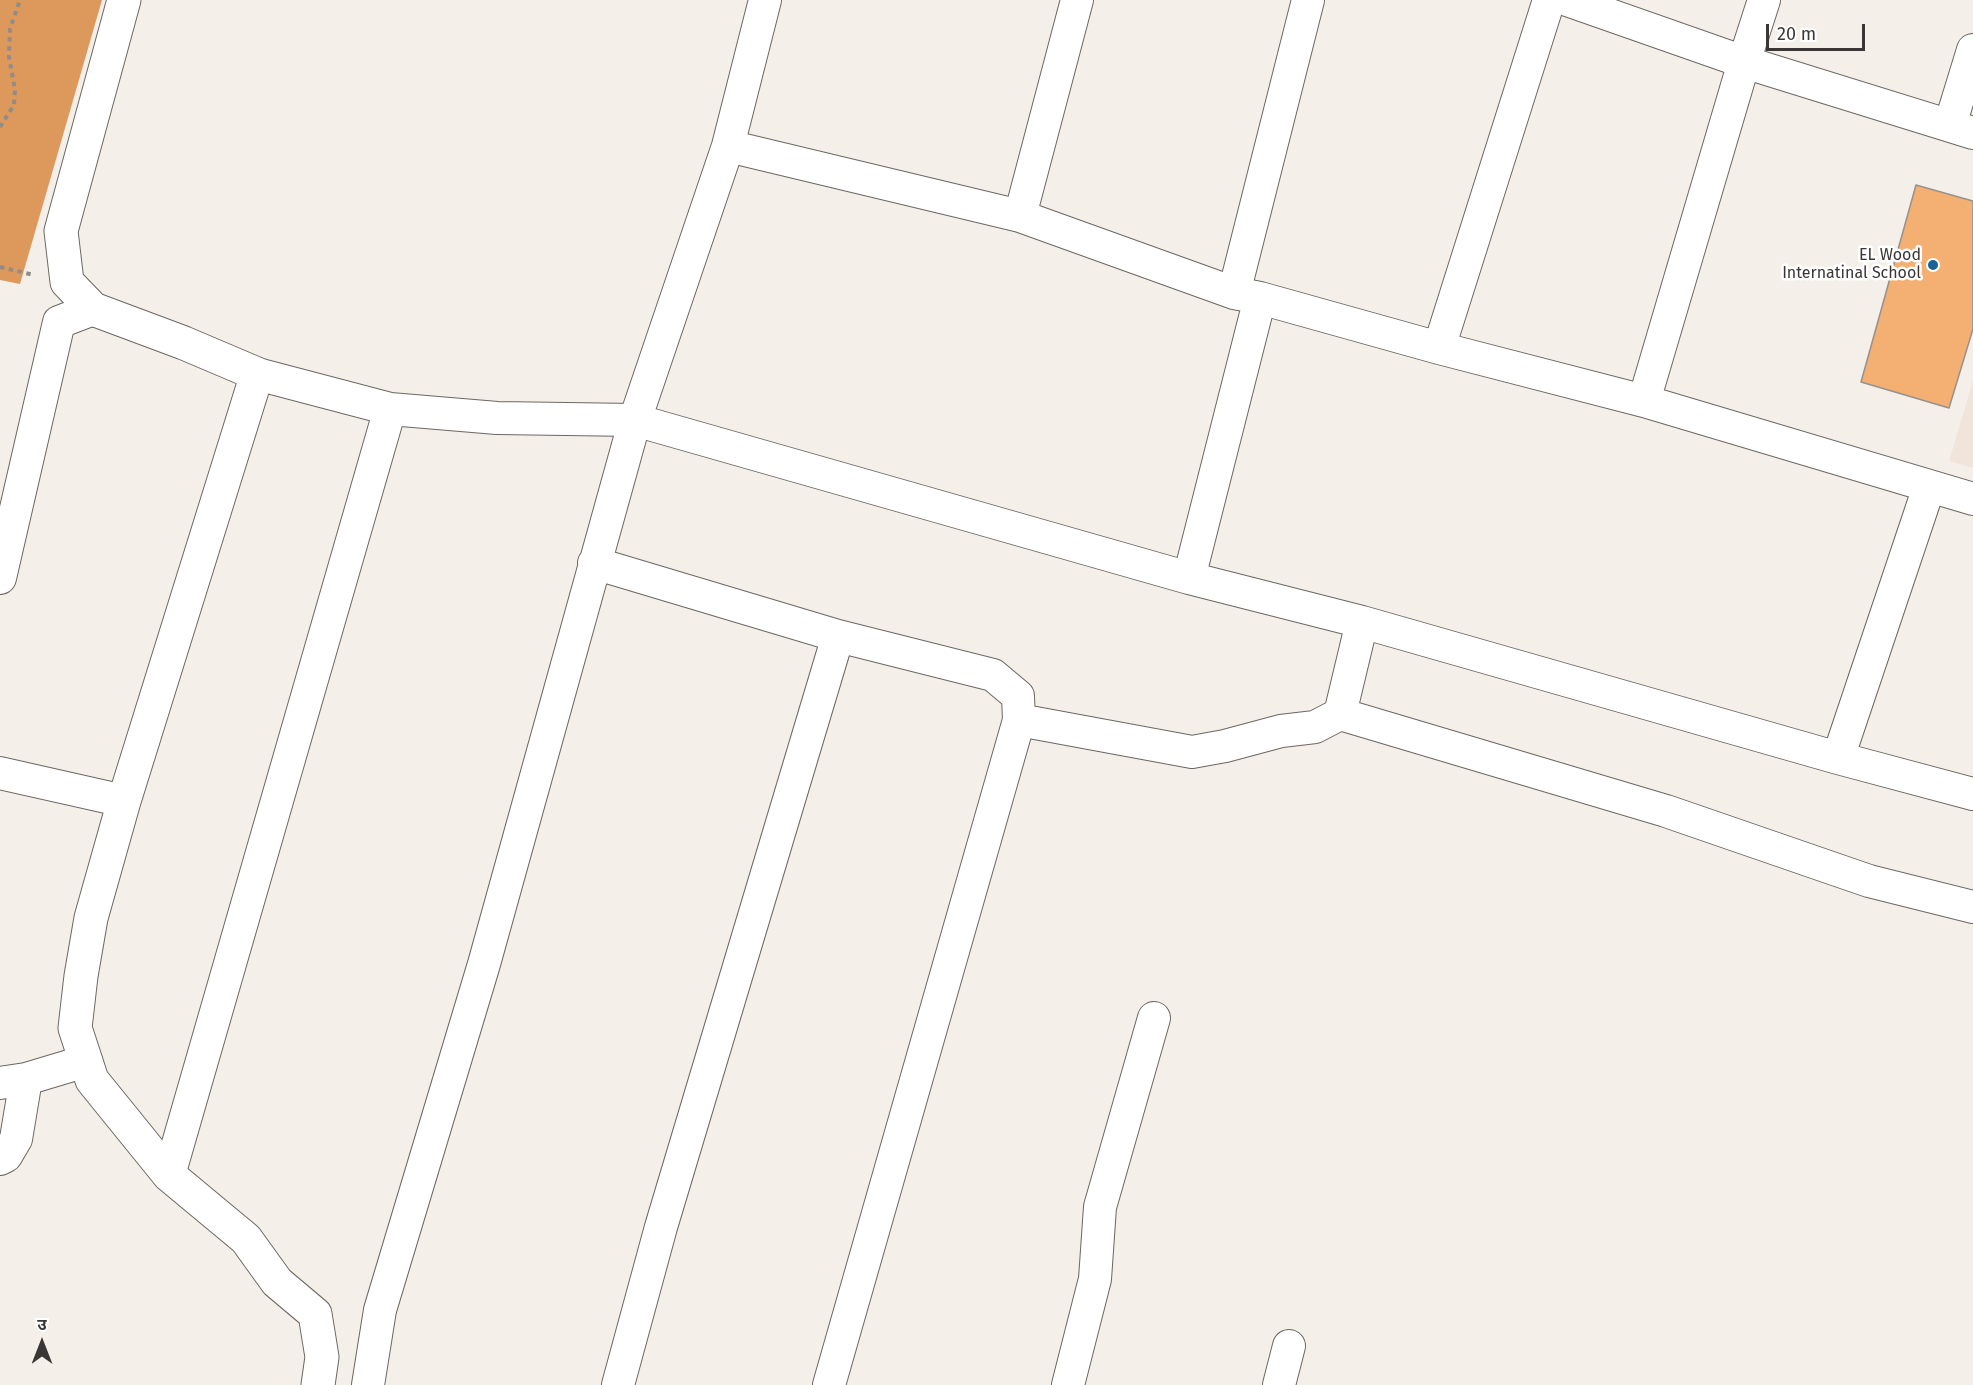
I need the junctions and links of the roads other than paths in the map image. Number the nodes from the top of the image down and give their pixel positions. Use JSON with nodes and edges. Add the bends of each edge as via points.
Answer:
{"nodes":[{"id":1,"x":124,"y":0,"type":"edge"},
{"id":2,"x":765,"y":0,"type":"edge"},
{"id":3,"x":1077,"y":0,"type":"edge"},
{"id":4,"x":1308,"y":0,"type":"edge"},
{"id":5,"x":1549,"y":0,"type":"edge"},
{"id":6,"x":1567,"y":0,"type":"edge"},
{"id":7,"x":1764,"y":0,"type":"edge"},
{"id":8,"x":1973,"y":50,"type":"edge"},
{"id":9,"x":1744,"y":62,"type":"junction"},
{"id":10,"x":1961,"y":129,"type":"edge"},
{"id":11,"x":728,"y":146,"type":"junction"},
{"id":12,"x":1020,"y":216,"type":"junction"},
{"id":13,"x":1247,"y":296,"type":"junction"},
{"id":14,"x":93,"y":309,"type":"junction"},
{"id":15,"x":1439,"y":348,"type":"junction"},
{"id":16,"x":257,"y":374,"type":"junction"},
{"id":17,"x":1644,"y":401,"type":"junction"},
{"id":18,"x":390,"y":409,"type":"junction"},
{"id":19,"x":635,"y":420,"type":"junction"},
{"id":20,"x":1929,"y":487,"type":"junction"},
{"id":21,"x":1973,"y":499,"type":"edge"},
{"id":22,"x":594,"y":563,"type":"junction"},
{"id":23,"x":0,"y":578,"type":"edge"},
{"id":24,"x":1189,"y":578,"type":"junction"},
{"id":25,"x":1362,"y":622,"type":"junction"},
{"id":26,"x":838,"y":636,"type":"junction"},
{"id":27,"x":1340,"y":714,"type":"junction"},
{"id":28,"x":1019,"y":720,"type":"junction"},
{"id":29,"x":1838,"y":758,"type":"junction"},
{"id":30,"x":0,"y":772,"type":"edge"},
{"id":31,"x":1973,"y":794,"type":"edge"},
{"id":32,"x":124,"y":801,"type":"junction"},
{"id":33,"x":1973,"y":907,"type":"edge"},
{"id":34,"x":1154,"y":1018,"type":"dead end"},
{"id":35,"x":86,"y":1061,"type":"junction"},
{"id":36,"x":13,"y":1081,"type":"edge"},
{"id":37,"x":0,"y":1159,"type":"edge"},
{"id":38,"x":169,"y":1175,"type":"junction"},
{"id":39,"x":1289,"y":1346,"type":"dead end"},
{"id":40,"x":318,"y":1385,"type":"edge"},
{"id":41,"x":368,"y":1385,"type":"edge"},
{"id":42,"x":618,"y":1385,"type":"edge"},
{"id":43,"x":829,"y":1385,"type":"edge"},
{"id":44,"x":1068,"y":1385,"type":"edge"},
{"id":45,"x":1279,"y":1385,"type":"edge"}],
"edges":[{"from":1,"to":14,"type":"street","via":[[61,231],[67,282]]},
{"from":2,"to":11,"type":"street"},
{"from":3,"to":12,"type":"street"},
{"from":4,"to":13,"type":"street"},
{"from":5,"to":15,"type":"street"},
{"from":6,"to":9,"type":"street"},
{"from":7,"to":9,"type":"street"},
{"from":8,"to":10,"type":"street"},
{"from":9,"to":10,"type":"street"},
{"from":9,"to":17,"type":"street"},
{"from":11,"to":12,"type":"street"},
{"from":11,"to":19,"type":"street"},
{"from":12,"to":13,"type":"street"},
{"from":13,"to":15,"type":"street"},
{"from":13,"to":24,"type":"street"},
{"from":14,"to":16,"type":"street"},
{"from":14,"to":23,"type":"street","via":[[59,322]]},
{"from":15,"to":17,"type":"street"},
{"from":16,"to":18,"type":"street"},
{"from":16,"to":32,"type":"street"},
{"from":17,"to":20,"type":"street"},
{"from":18,"to":19,"type":"street","via":[[498,418]]},
{"from":18,"to":38,"type":"street"},
{"from":19,"to":22,"type":"street"},
{"from":19,"to":24,"type":"street"},
{"from":20,"to":21,"type":"street"},
{"from":20,"to":29,"type":"street"},
{"from":22,"to":26,"type":"street"},
{"from":22,"to":41,"type":"street","via":[[480,976],[380,1310]]},
{"from":24,"to":25,"type":"street"},
{"from":25,"to":27,"type":"street"},
{"from":25,"to":29,"type":"street"},
{"from":26,"to":28,"type":"street","via":[[993,675],[1018,696]]},
{"from":26,"to":42,"type":"street","via":[[664,1216]]},
{"from":27,"to":28,"type":"street","via":[[1315,727],[1192,752]]},
{"from":27,"to":33,"type":"street","via":[[1666,811],[1869,881]]},
{"from":28,"to":43,"type":"street"},
{"from":29,"to":31,"type":"street"},
{"from":30,"to":32,"type":"street"},
{"from":32,"to":35,"type":"street","via":[[91,918],[81,976],[75,1028]]},
{"from":34,"to":44,"type":"street","via":[[1100,1207],[1095,1280]]},
{"from":35,"to":36,"type":"street"},
{"from":35,"to":38,"type":"street","via":[[92,1080]]},
{"from":36,"to":37,"type":"street","via":[[16,1139]]},
{"from":38,"to":40,"type":"street","via":[[246,1239],[277,1282],[315,1314],[322,1357]]},
{"from":39,"to":45,"type":"street"}]}
